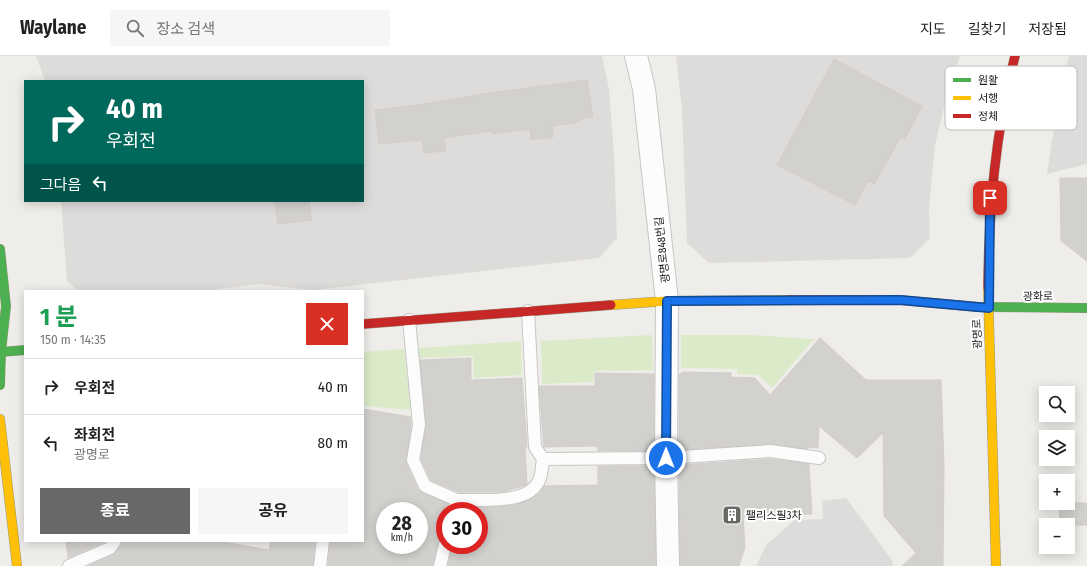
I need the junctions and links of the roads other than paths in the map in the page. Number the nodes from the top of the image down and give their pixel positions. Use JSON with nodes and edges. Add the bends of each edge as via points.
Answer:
{"nodes":[{"id":1,"x":636,"y":56,"type":"edge"},
{"id":2,"x":1015,"y":56,"type":"edge"},
{"id":3,"x":1013,"y":66,"type":"edge"},
{"id":4,"x":999,"y":130,"type":"edge"},
{"id":5,"x":0,"y":249,"type":"edge"},
{"id":6,"x":667,"y":301,"type":"junction"},
{"id":7,"x":989,"y":308,"type":"junction"},
{"id":8,"x":1087,"y":308,"type":"edge"},
{"id":9,"x":528,"y":311,"type":"junction"},
{"id":10,"x":409,"y":320,"type":"junction"},
{"id":11,"x":364,"y":324,"type":"edge"},
{"id":12,"x":24,"y":350,"type":"edge"},
{"id":13,"x":0,"y":352,"type":"edge"},
{"id":14,"x":0,"y":385,"type":"edge"},
{"id":15,"x":0,"y":419,"type":"edge"},
{"id":16,"x":666,"y":458,"type":"junction"},
{"id":17,"x":818,"y":458,"type":"dead end"},
{"id":18,"x":543,"y":459,"type":"junction"},
{"id":19,"x":451,"y":502,"type":"edge"},
{"id":20,"x":482,"y":502,"type":"edge"},
{"id":21,"x":114,"y":542,"type":"edge"},
{"id":22,"x":323,"y":542,"type":"edge"},
{"id":23,"x":443,"y":554,"type":"edge"},
{"id":24,"x":17,"y":566,"type":"edge"},
{"id":25,"x":69,"y":566,"type":"edge"},
{"id":26,"x":320,"y":566,"type":"edge"},
{"id":27,"x":440,"y":566,"type":"edge"},
{"id":28,"x":668,"y":566,"type":"edge"},
{"id":29,"x":996,"y":566,"type":"edge"}],
"edges":[{"from":1,"to":6,"type":"street","name":"광명로848번길","via":[[644,89]]},
{"from":2,"to":3,"type":"street","name":"광명로"},
{"from":4,"to":7,"type":"street","name":"광명로","via":[[990,198]]},
{"from":5,"to":13,"type":"street","via":[[6,306]]},
{"from":6,"to":7,"type":"street","name":"광화로","via":[[900,300]]},
{"from":6,"to":9,"type":"street","name":"광화로"},
{"from":6,"to":16,"type":"street","name":"광명로848번길"},
{"from":7,"to":8,"type":"street","name":"광화로"},
{"from":7,"to":29,"type":"street","name":"광명로"},
{"from":9,"to":10,"type":"street","name":"광화로"},
{"from":9,"to":18,"type":"lane","via":[[535,447]]},
{"from":10,"to":11,"type":"street","name":"광화로"},
{"from":10,"to":19,"type":"lane","via":[[420,425],[414,460],[425,486]]},
{"from":12,"to":13,"type":"street"},
{"from":13,"to":14,"type":"street"},
{"from":15,"to":24,"type":"street"},
{"from":16,"to":17,"type":"lane","via":[[771,451]]},
{"from":16,"to":18,"type":"lane"},
{"from":16,"to":28,"type":"street","name":"광명로848번길"},
{"from":18,"to":20,"type":"lane","via":[[540,479],[526,495]]},
{"from":21,"to":25,"type":"lane","via":[[110,548]]},
{"from":22,"to":26,"type":"lane"},
{"from":23,"to":27,"type":"lane"}]}
